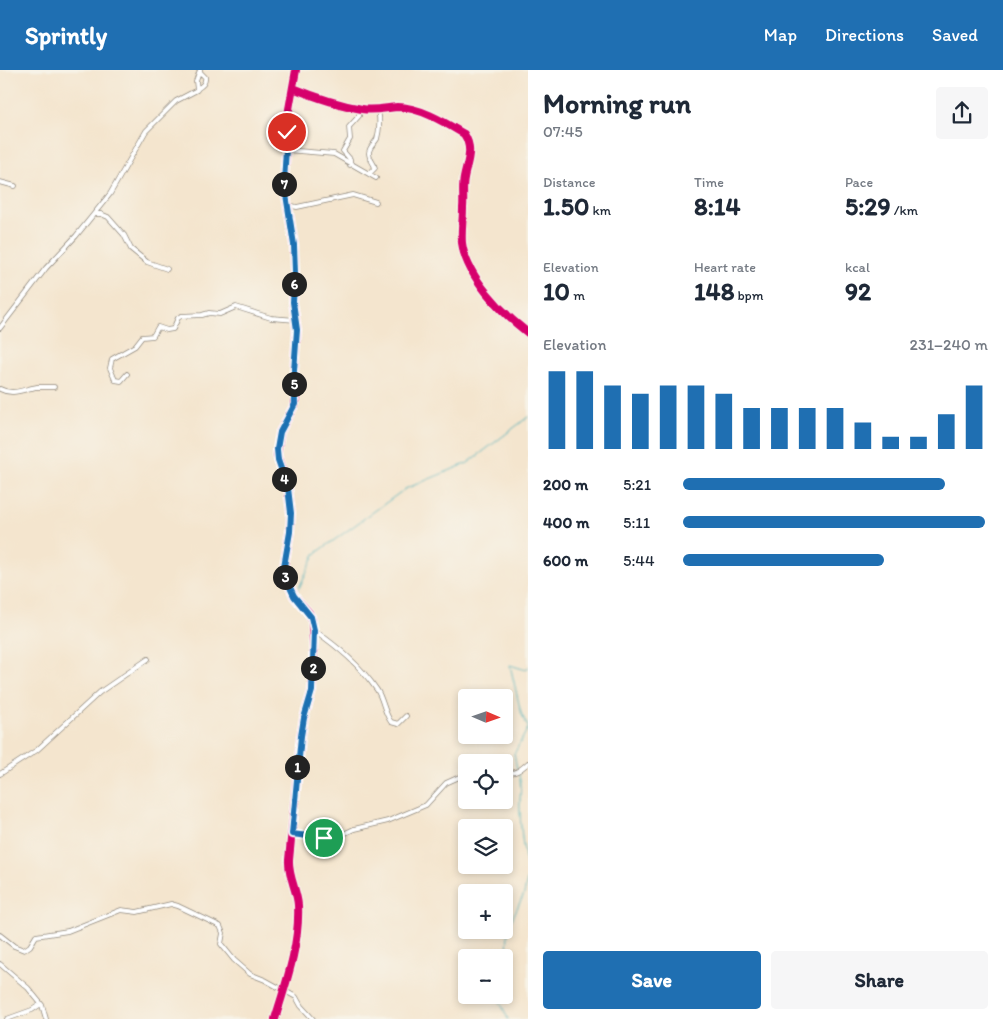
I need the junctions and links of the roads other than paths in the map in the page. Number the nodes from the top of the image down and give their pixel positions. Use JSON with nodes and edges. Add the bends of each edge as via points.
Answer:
{"nodes":[{"id":1,"x":296,"y":70,"type":"edge"},
{"id":2,"x":200,"y":71,"type":"edge"},
{"id":3,"x":197,"y":88,"type":"junction"},
{"id":4,"x":292,"y":88,"type":"junction"},
{"id":5,"x":359,"y":109,"type":"junction"},
{"id":6,"x":377,"y":110,"type":"junction"},
{"id":7,"x":286,"y":150,"type":"junction"},
{"id":8,"x":350,"y":165,"type":"junction"},
{"id":9,"x":369,"y":174,"type":"junction"},
{"id":10,"x":376,"y":178,"type":"dead end"},
{"id":11,"x":0,"y":182,"type":"edge"},
{"id":12,"x":15,"y":186,"type":"dead end"},
{"id":13,"x":376,"y":202,"type":"dead end"},
{"id":14,"x":287,"y":205,"type":"junction"},
{"id":15,"x":95,"y":214,"type":"junction"},
{"id":16,"x":167,"y":269,"type":"dead end"},
{"id":17,"x":296,"y":320,"type":"junction"},
{"id":18,"x":0,"y":328,"type":"edge"},
{"id":19,"x":528,"y":333,"type":"edge"},
{"id":20,"x":127,"y":374,"type":"dead end"},
{"id":21,"x":54,"y":387,"type":"dead end"},
{"id":22,"x":0,"y":389,"type":"edge"},
{"id":23,"x":314,"y":630,"type":"junction"},
{"id":24,"x":148,"y":659,"type":"dead end"},
{"id":25,"x":406,"y":716,"type":"dead end"},
{"id":26,"x":528,"y":763,"type":"edge"},
{"id":27,"x":513,"y":773,"type":"edge"},
{"id":28,"x":0,"y":774,"type":"edge"},
{"id":29,"x":458,"y":778,"type":"edge"},
{"id":30,"x":292,"y":834,"type":"junction"},
{"id":31,"x":0,"y":935,"type":"edge"},
{"id":32,"x":0,"y":964,"type":"edge"},
{"id":33,"x":284,"y":990,"type":"junction"},
{"id":34,"x":41,"y":1004,"type":"junction"},
{"id":35,"x":7,"y":1019,"type":"edge"},
{"id":36,"x":46,"y":1019,"type":"edge"},
{"id":37,"x":275,"y":1019,"type":"edge"},
{"id":38,"x":313,"y":1019,"type":"edge"}],
"edges":[{"from":1,"to":4,"type":"street"},
{"from":2,"to":3,"type":"street"},
{"from":2,"to":3,"type":"street","via":[[205,82]]},
{"from":3,"to":15,"type":"street","via":[[176,101],[146,131]]},
{"from":4,"to":5,"type":"street"},
{"from":4,"to":7,"type":"street"},
{"from":5,"to":6,"type":"street"},
{"from":5,"to":8,"type":"street","via":[[359,116],[349,127],[350,139],[343,151],[350,159]]},
{"from":6,"to":9,"type":"street","via":[[380,118],[378,133],[369,152],[375,168]]},
{"from":6,"to":19,"type":"street","via":[[397,107],[417,110],[456,129],[469,141],[470,152],[462,185],[464,253],[474,275],[500,309]]},
{"from":7,"to":8,"type":"street","via":[[332,154]]},
{"from":7,"to":14,"type":"street","via":[[284,182]]},
{"from":8,"to":9,"type":"street"},
{"from":9,"to":10,"type":"street"},
{"from":11,"to":12,"type":"street"},
{"from":13,"to":14,"type":"street","via":[[353,195]]},
{"from":14,"to":17,"type":"street","via":[[294,245]]},
{"from":15,"to":16,"type":"street","via":[[108,217],[131,249],[147,262]]},
{"from":15,"to":18,"type":"street","via":[[46,268]]},
{"from":17,"to":20,"type":"street","via":[[270,318],[236,307],[220,314],[181,316],[173,329],[159,326],[153,336],[142,337],[135,346],[112,359],[110,368],[115,380],[121,382]]},
{"from":17,"to":23,"type":"street","via":[[295,404],[280,432],[277,449],[291,513],[283,572],[294,596],[311,617]]},
{"from":21,"to":22,"type":"street","via":[[15,393]]},
{"from":23,"to":25,"type":"street","via":[[348,656],[366,675],[378,691],[391,722],[398,724]]},
{"from":23,"to":30,"type":"street","via":[[312,691],[301,736]]},
{"from":24,"to":28,"type":"street","via":[[100,692],[37,750]]},
{"from":26,"to":27,"type":"street"},
{"from":29,"to":30,"type":"street","via":[[446,783],[426,805],[388,821],[354,829],[333,839]]},
{"from":30,"to":33,"type":"street","via":[[289,867],[297,897],[298,917]]},
{"from":31,"to":33,"type":"street","via":[[24,950],[36,936],[68,931],[118,910],[136,912],[175,905],[218,923],[223,933],[221,944],[234,960],[250,974]]},
{"from":32,"to":34,"type":"street"},
{"from":33,"to":37,"type":"street"},
{"from":33,"to":38,"type":"street","via":[[296,997]]},
{"from":34,"to":35,"type":"street"},
{"from":34,"to":36,"type":"street"}]}
